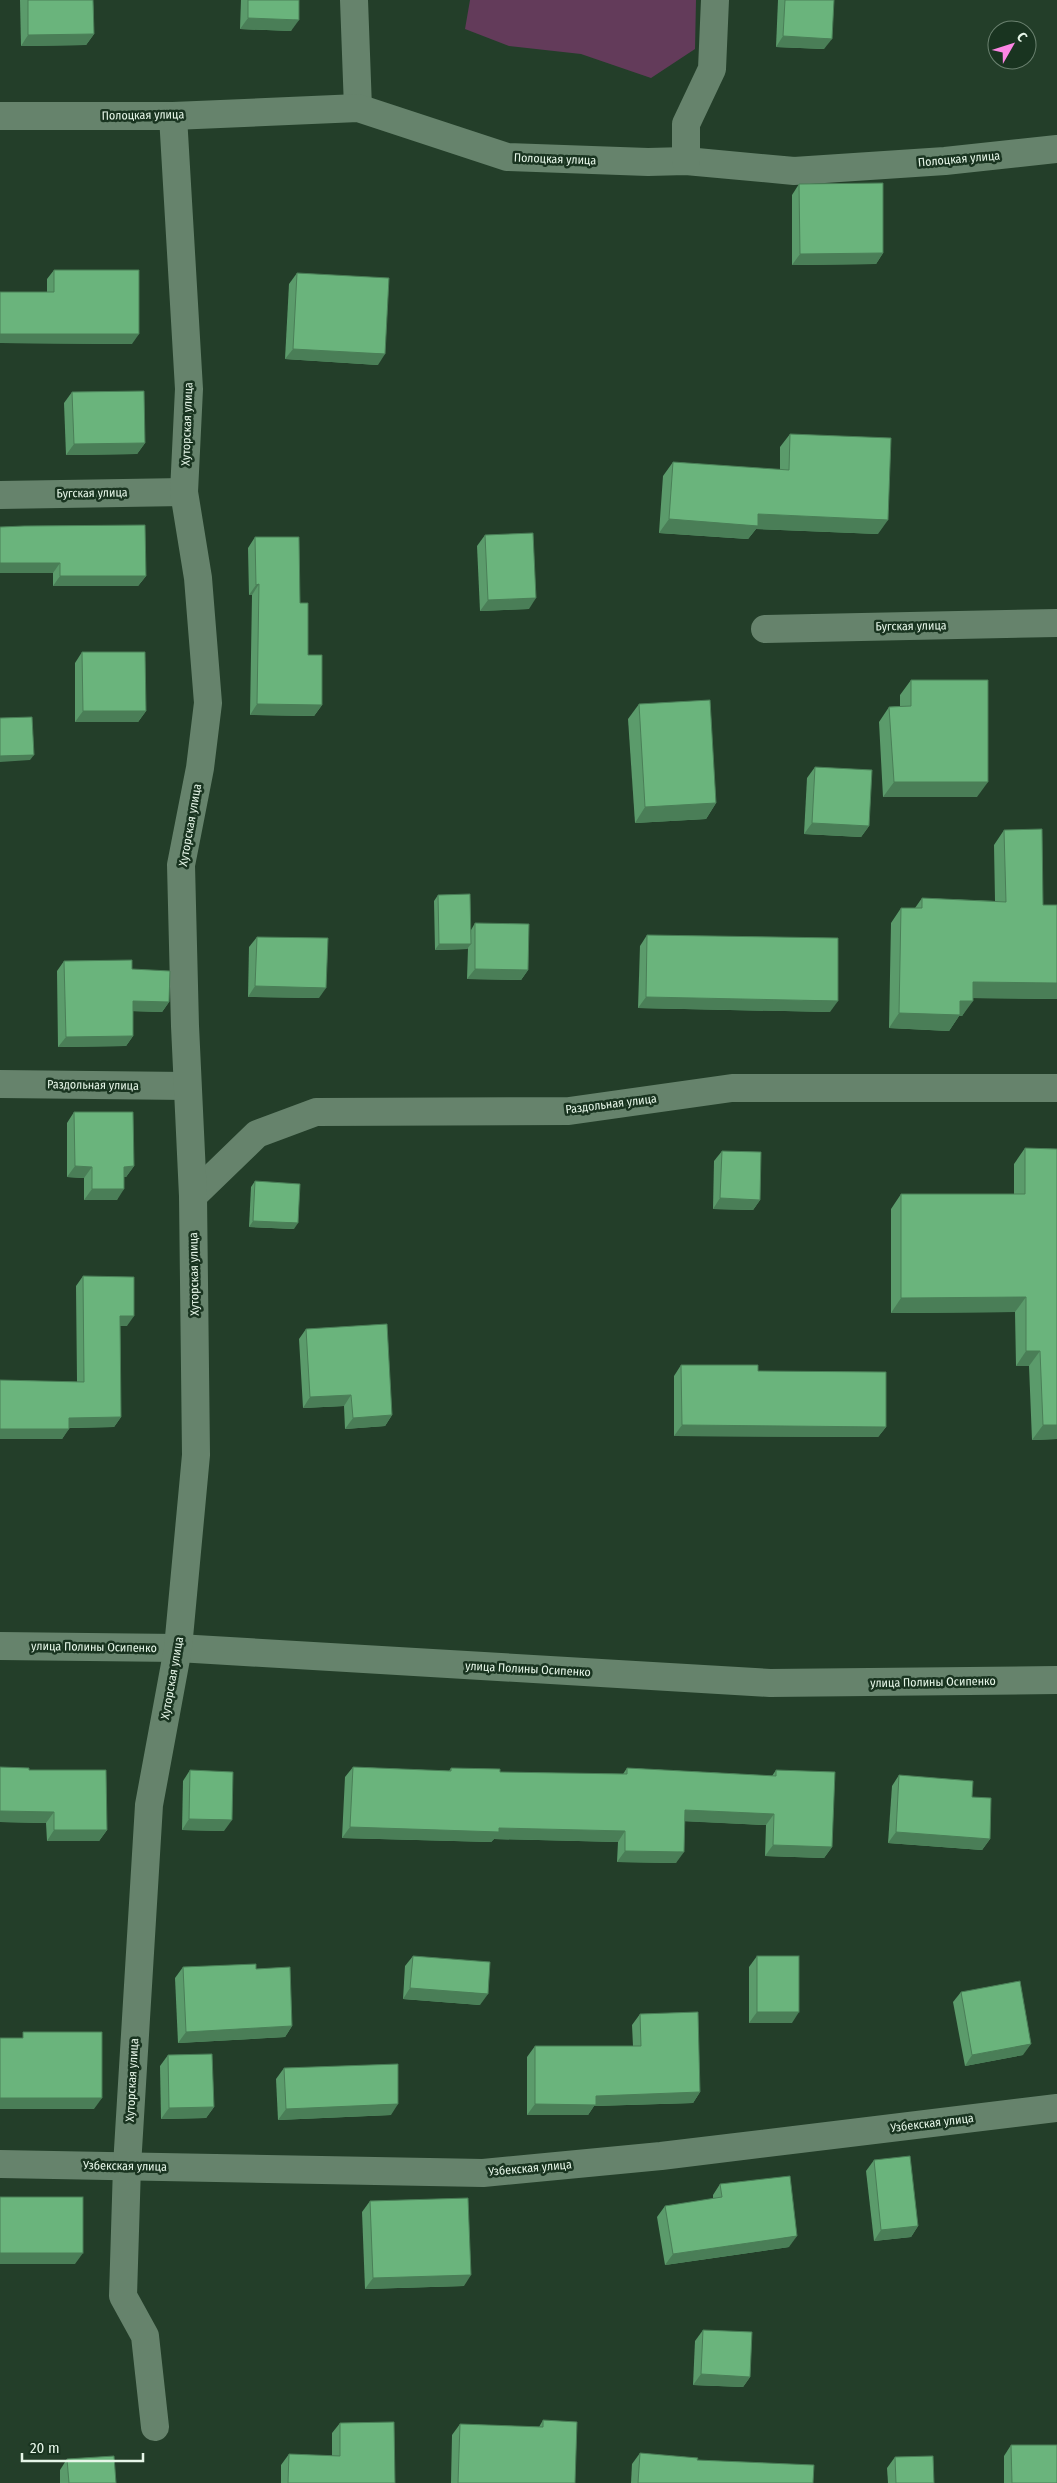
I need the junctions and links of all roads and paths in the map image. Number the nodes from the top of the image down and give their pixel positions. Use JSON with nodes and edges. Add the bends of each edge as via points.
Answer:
{"nodes":[{"id":1,"x":354,"y":0,"type":"edge"},
{"id":2,"x":715,"y":0,"type":"edge"},
{"id":3,"x":358,"y":108,"type":"junction"},
{"id":4,"x":0,"y":116,"type":"edge"},
{"id":5,"x":173,"y":116,"type":"junction"},
{"id":6,"x":1057,"y":148,"type":"edge"},
{"id":7,"x":686,"y":160,"type":"junction"},
{"id":8,"x":184,"y":492,"type":"junction"},
{"id":9,"x":0,"y":495,"type":"edge"},
{"id":10,"x":1057,"y":623,"type":"edge"},
{"id":11,"x":765,"y":629,"type":"dead end"},
{"id":12,"x":0,"y":1084,"type":"edge"},
{"id":13,"x":187,"y":1086,"type":"junction"},
{"id":14,"x":1057,"y":1088,"type":"edge"},
{"id":15,"x":193,"y":1196,"type":"junction"},
{"id":16,"x":0,"y":1646,"type":"edge"},
{"id":17,"x":178,"y":1648,"type":"junction"},
{"id":18,"x":1057,"y":1680,"type":"edge"},
{"id":19,"x":1057,"y":2108,"type":"edge"},
{"id":20,"x":0,"y":2164,"type":"edge"},
{"id":21,"x":127,"y":2166,"type":"junction"},
{"id":22,"x":155,"y":2427,"type":"dead end"}],
"edges":[{"from":1,"to":3,"type":"street"},
{"from":2,"to":7,"type":"street","via":[[712,69],[686,124]]},
{"from":3,"to":5,"type":"street","name":"Полоцкая улица"},
{"from":3,"to":7,"type":"street","name":"Полоцкая улица","via":[[506,157],[648,162]]},
{"from":4,"to":5,"type":"street","name":"Полоцкая улица"},
{"from":5,"to":8,"type":"street","name":"Хуторская улица","via":[[189,389]]},
{"from":6,"to":7,"type":"street","name":"Полоцкая улица","via":[[945,161],[794,170]]},
{"from":8,"to":9,"type":"street","name":"Бугская улица"},
{"from":8,"to":13,"type":"street","name":"Хуторская улица","via":[[198,578],[208,703],[200,768],[181,865]]},
{"from":10,"to":11,"type":"street","name":"Бугская улица"},
{"from":12,"to":13,"type":"street","name":"Раздольная улица"},
{"from":13,"to":15,"type":"street","name":"Хуторская улица"},
{"from":14,"to":15,"type":"street","name":"Раздольная улица","via":[[732,1088],[569,1111],[316,1112],[257,1134]]},
{"from":15,"to":17,"type":"street","name":"Хуторская улица","via":[[196,1454]]},
{"from":16,"to":17,"type":"street","name":"улица Полины Осипенко"},
{"from":17,"to":18,"type":"street","name":"улица Полины Осипенко","via":[[770,1683]]},
{"from":17,"to":21,"type":"street","name":"Хуторская улица","via":[[149,1805]]},
{"from":19,"to":21,"type":"street","name":"Узбекская улица","via":[[661,2156],[482,2173]]},
{"from":20,"to":21,"type":"street","name":"Узбекская улица"},
{"from":21,"to":22,"type":"street","name":"Хуторская улица","via":[[123,2296],[145,2336]]}]}
